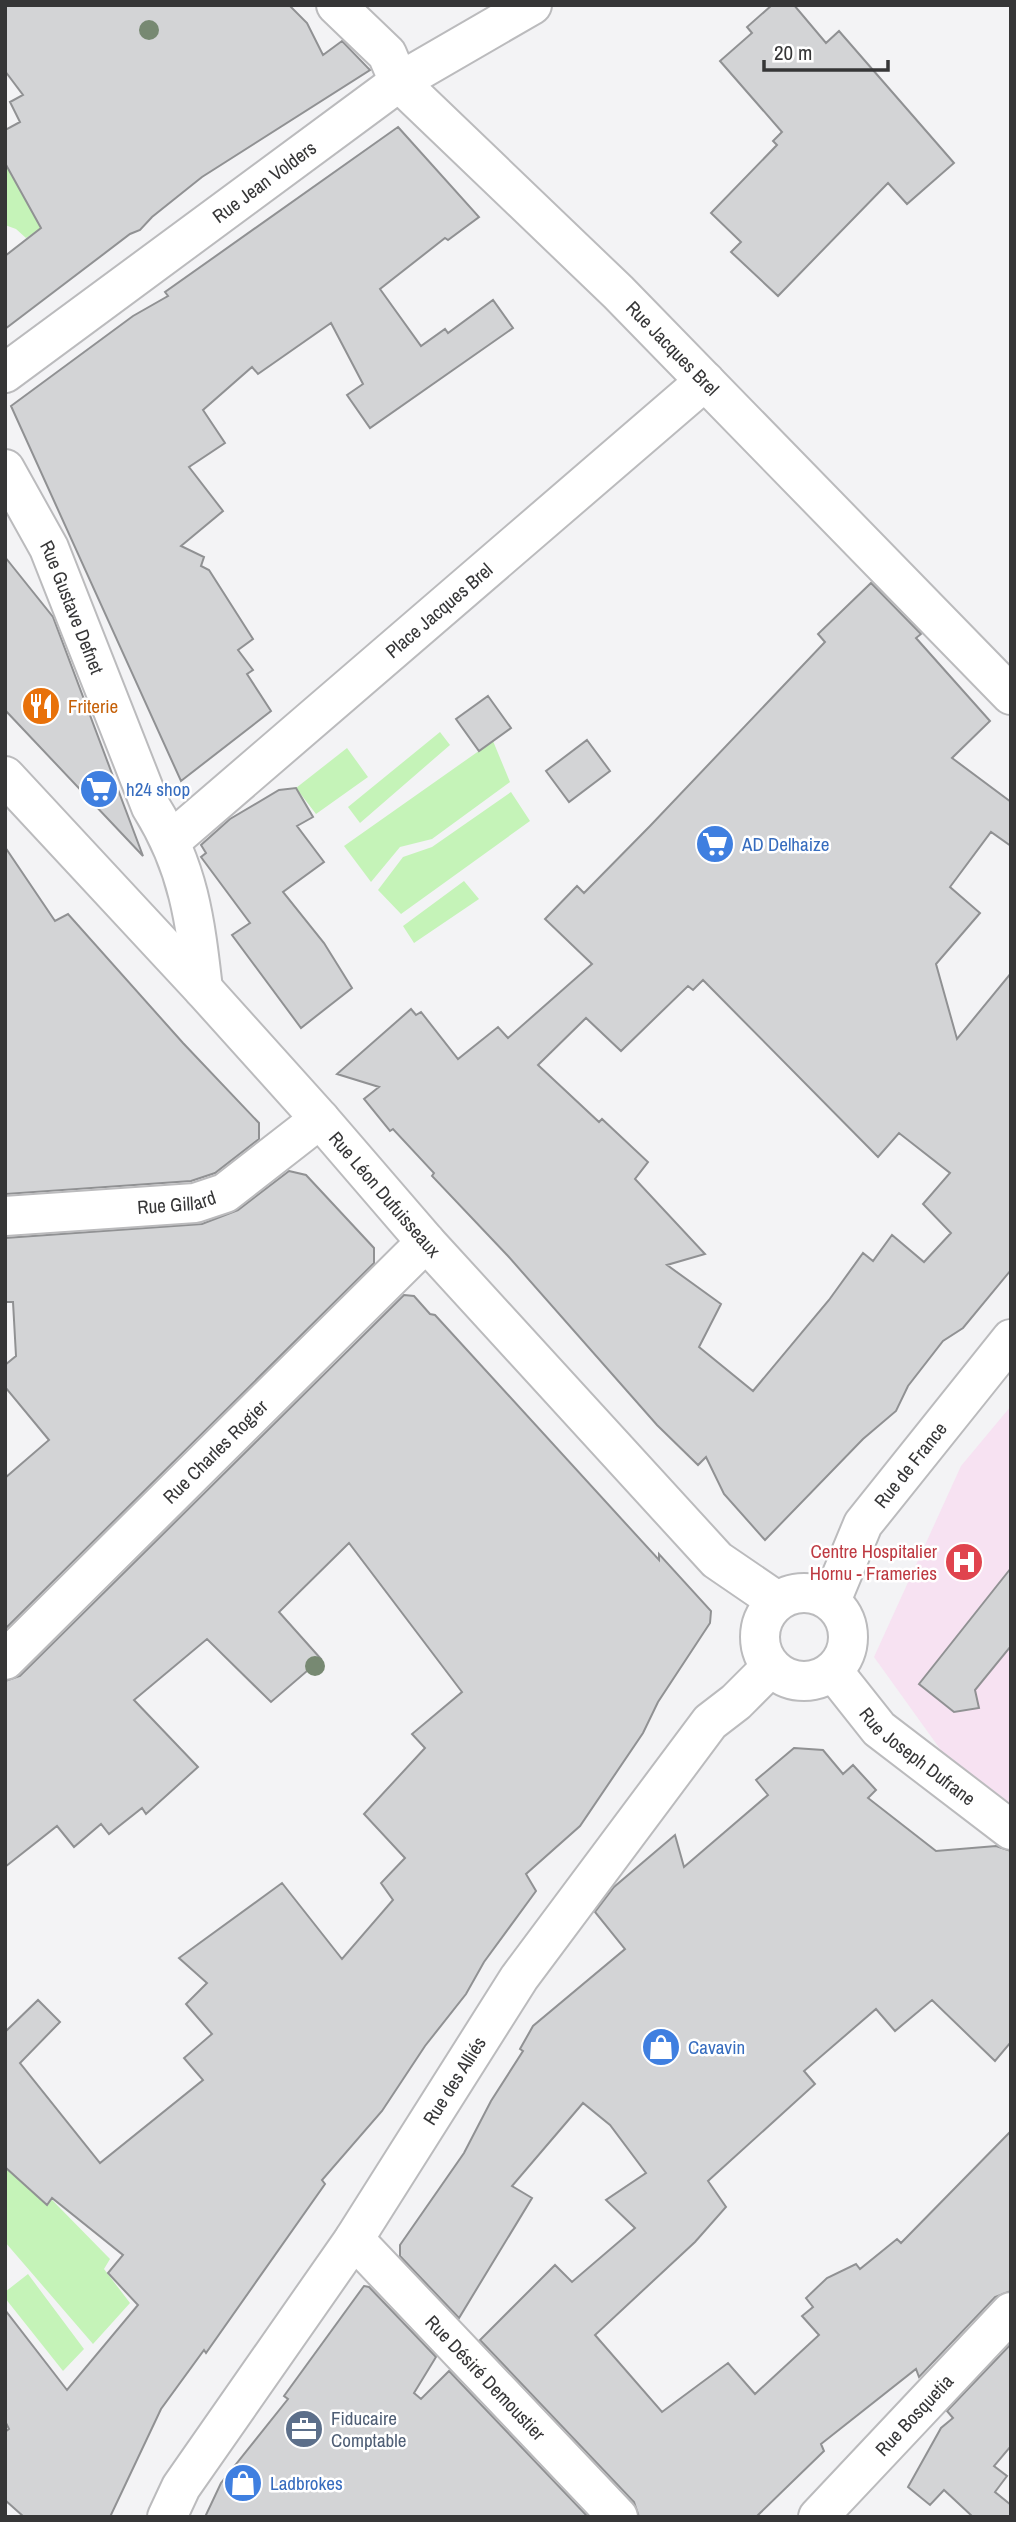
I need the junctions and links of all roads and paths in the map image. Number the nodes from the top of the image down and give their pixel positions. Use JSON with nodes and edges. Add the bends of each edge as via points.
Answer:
{"nodes":[{"id":1,"x":336,"y":5,"type":"edge"},
{"id":2,"x":532,"y":5,"type":"edge"},
{"id":3,"x":399,"y":82,"type":"junction"},
{"id":4,"x":5,"y":373,"type":"edge"},
{"id":5,"x":705,"y":381,"type":"junction"},
{"id":6,"x":5,"y":469,"type":"edge"},
{"id":7,"x":1011,"y":695,"type":"edge"},
{"id":8,"x":5,"y":776,"type":"edge"},
{"id":9,"x":172,"y":840,"type":"junction"},
{"id":10,"x":203,"y":989,"type":"junction"},
{"id":11,"x":320,"y":1119,"type":"junction"},
{"id":12,"x":5,"y":1216,"type":"edge"},
{"id":13,"x":426,"y":1242,"type":"junction"},
{"id":14,"x":1011,"y":1339,"type":"edge"},
{"id":15,"x":776,"y":1601,"type":"junction"},
{"id":16,"x":831,"y":1601,"type":"junction"},
{"id":17,"x":5,"y":1660,"type":"edge"},
{"id":18,"x":771,"y":1667,"type":"junction"},
{"id":19,"x":833,"y":1671,"type":"junction"},
{"id":20,"x":1011,"y":1830,"type":"edge"},
{"id":21,"x":354,"y":2239,"type":"junction"},
{"id":22,"x":1011,"y":2312,"type":"edge"},
{"id":23,"x":167,"y":2517,"type":"edge"},
{"id":24,"x":618,"y":2517,"type":"edge"},
{"id":25,"x":818,"y":2517,"type":"edge"}],
"edges":[{"from":1,"to":3,"type":"street","name":"Rue Jacques Brel","via":[[387,54]]},
{"from":2,"to":3,"type":"street","name":"Rue Jean Volders"},
{"from":3,"to":4,"type":"street","name":"Rue Jean Volders"},
{"from":3,"to":5,"type":"street","name":"Rue Jacques Brel"},
{"from":5,"to":7,"type":"street","name":"Rue Jacques Brel"},
{"from":5,"to":9,"type":"street","name":"Place Jacques Brel"},
{"from":6,"to":9,"type":"street","name":"Rue Gustave Defnet","via":[[48,548],[151,807]]},
{"from":8,"to":10,"type":"street","name":"Rue Léon Dufuisseaux"},
{"from":9,"to":10,"type":"street","name":"Rue Gustave Defnet","via":[[194,910]]},
{"from":10,"to":11,"type":"street","name":"Rue Léon Dufuisseaux"},
{"from":11,"to":12,"type":"street","name":"Rue Gillard","via":[[225,1193],[195,1203]]},
{"from":11,"to":13,"type":"street","name":"Rue Léon Dufuisseaux"},
{"from":13,"to":15,"type":"street","name":"Rue Léon Dufuisseaux","via":[[717,1560]]},
{"from":13,"to":17,"type":"street","name":"Rue Charles Rogier"},
{"from":14,"to":16,"type":"street","name":"Rue de France","via":[[863,1524]]},
{"from":15,"to":16,"type":"street","via":[[801,1592]]},
{"from":15,"to":18,"type":"street","via":[[761,1628],[760,1642]]},
{"from":16,"to":19,"type":"street","via":[[846,1621],[849,1635],[848,1648]]},
{"from":18,"to":19,"type":"street","via":[[795,1680],[821,1678]]},
{"from":18,"to":21,"type":"street","name":"Rue des Alliés","via":[[710,1722],[520,1978]]},
{"from":19,"to":20,"type":"street","name":"Rue Joseph Dufrane","via":[[879,1729]]},
{"from":21,"to":23,"type":"street","name":"Rue des Alliés","via":[[181,2487]]},
{"from":21,"to":24,"type":"street","name":"Rue Désiré Demoustier"},
{"from":22,"to":25,"type":"street","name":"Rue Bosquetia"}]}
